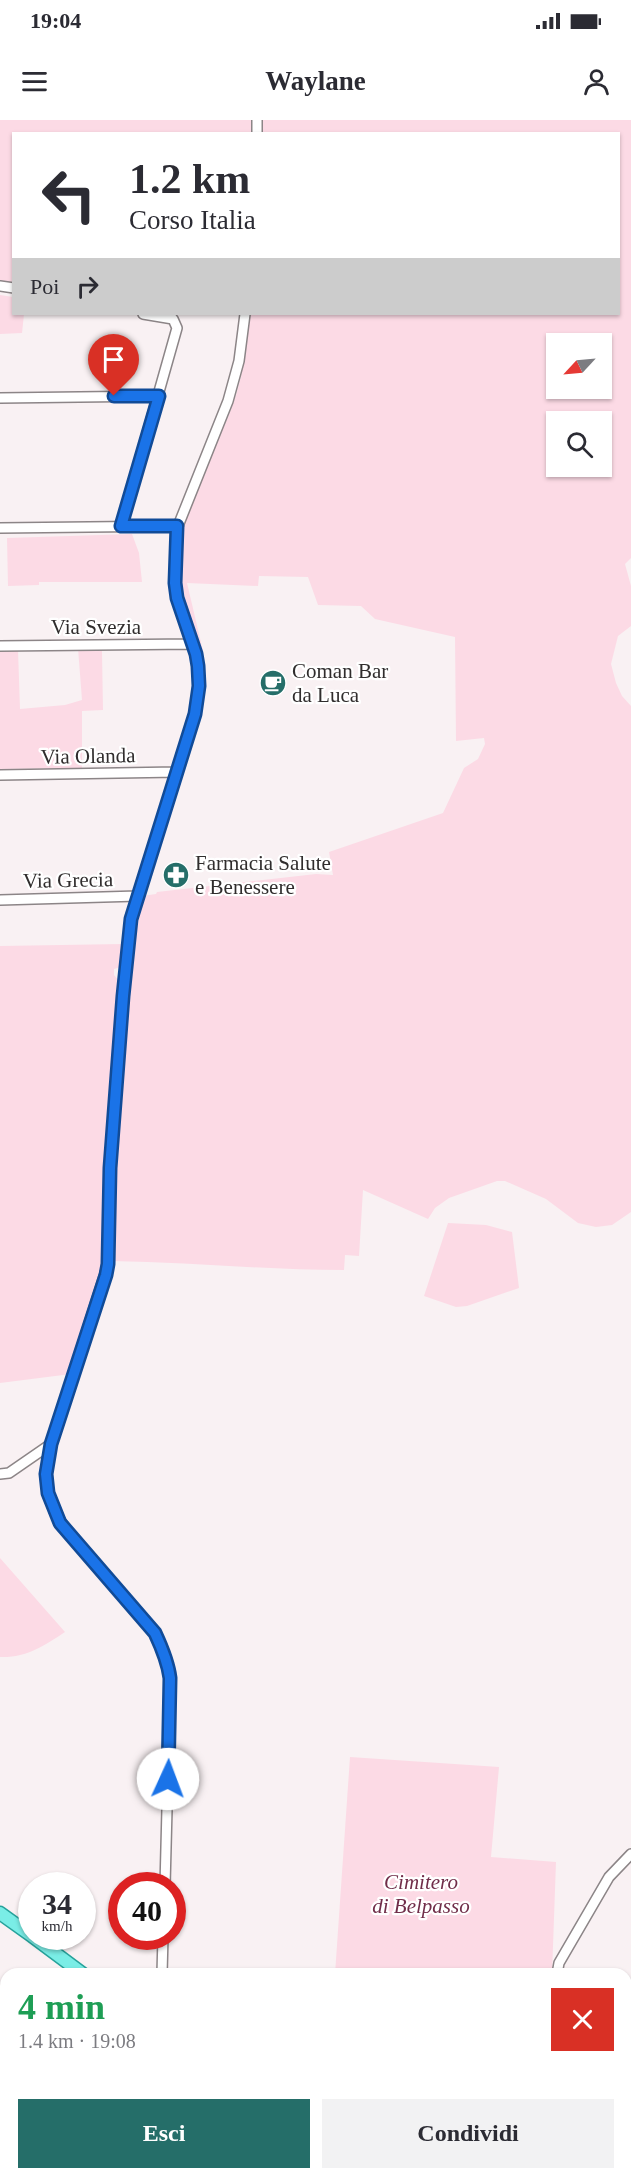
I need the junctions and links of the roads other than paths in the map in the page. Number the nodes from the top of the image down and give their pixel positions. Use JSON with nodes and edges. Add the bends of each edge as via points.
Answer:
{"nodes":[{"id":1,"x":149,"y":315,"type":"edge"},
{"id":2,"x":245,"y":315,"type":"edge"},
{"id":3,"x":159,"y":396,"type":"junction"},
{"id":4,"x":0,"y":398,"type":"edge"},
{"id":5,"x":121,"y":526,"type":"junction"},
{"id":6,"x":177,"y":526,"type":"junction"},
{"id":7,"x":0,"y":528,"type":"edge"},
{"id":8,"x":192,"y":644,"type":"junction"},
{"id":9,"x":0,"y":645,"type":"edge"},
{"id":10,"x":177,"y":772,"type":"junction"},
{"id":11,"x":0,"y":775,"type":"edge"},
{"id":12,"x":138,"y":896,"type":"junction"},
{"id":13,"x":0,"y":900,"type":"edge"},
{"id":14,"x":51,"y":1444,"type":"junction"},
{"id":15,"x":0,"y":1474,"type":"edge"},
{"id":16,"x":631,"y":1854,"type":"edge"},
{"id":17,"x":165,"y":1872,"type":"edge"},
{"id":18,"x":0,"y":1913,"type":"edge"},
{"id":19,"x":18,"y":1926,"type":"edge"},
{"id":20,"x":51,"y":1950,"type":"edge"},
{"id":21,"x":163,"y":1950,"type":"edge"},
{"id":22,"x":75,"y":1968,"type":"edge"},
{"id":23,"x":162,"y":1968,"type":"edge"},
{"id":24,"x":558,"y":1968,"type":"edge"}],
"edges":[{"from":1,"to":3,"type":"street","via":[[173,319],[177,328]]},
{"from":2,"to":6,"type":"street","via":[[234,380],[222,418]]},
{"from":3,"to":4,"type":"street"},
{"from":3,"to":5,"type":"street"},
{"from":5,"to":6,"type":"street"},
{"from":5,"to":7,"type":"street"},
{"from":6,"to":8,"type":"street","via":[[177,598]]},
{"from":8,"to":9,"type":"street","name":"Via Svezia"},
{"from":8,"to":10,"type":"street","via":[[198,666],[198,700]]},
{"from":10,"to":11,"type":"street","name":"Via Olanda"},
{"from":10,"to":12,"type":"street"},
{"from":12,"to":13,"type":"street","name":"Via Grecia"},
{"from":12,"to":14,"type":"street","via":[[131,919],[123,996],[106,1275]]},
{"from":14,"to":15,"type":"street","via":[[9,1473]]},
{"from":14,"to":17,"type":"street","via":[[46,1474],[48,1493],[60,1523],[155,1633],[168,1665]]},
{"from":16,"to":24,"type":"street","via":[[609,1876]]},
{"from":18,"to":19,"type":"main road"},
{"from":20,"to":22,"type":"main road"},
{"from":21,"to":23,"type":"street"}]}
